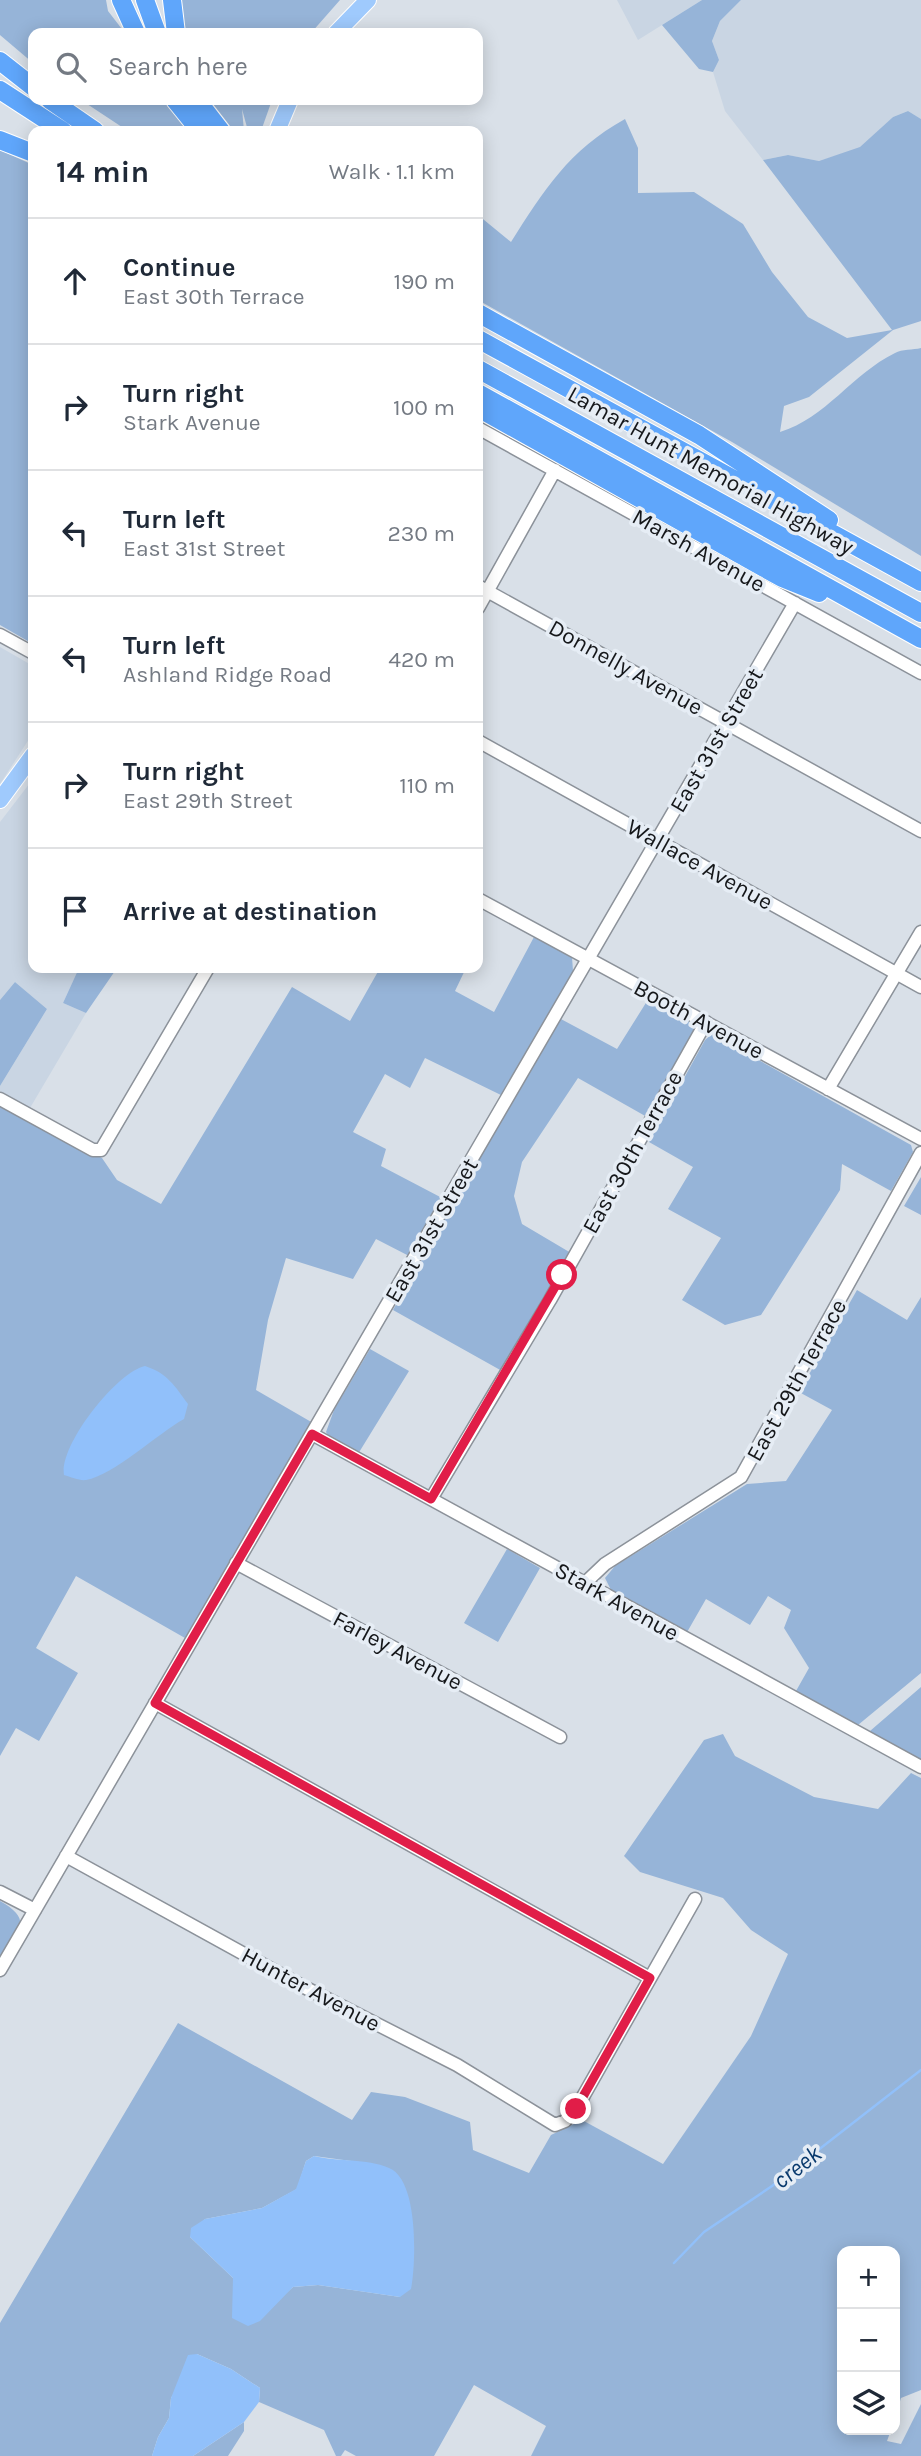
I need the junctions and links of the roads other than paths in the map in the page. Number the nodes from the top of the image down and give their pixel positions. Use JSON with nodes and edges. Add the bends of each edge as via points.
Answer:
{"nodes":[{"id":1,"x":121,"y":0,"type":"edge"},
{"id":2,"x":145,"y":0,"type":"edge"},
{"id":3,"x":172,"y":0,"type":"edge"},
{"id":4,"x":368,"y":0,"type":"edge"},
{"id":5,"x":134,"y":28,"type":"edge"},
{"id":6,"x":155,"y":28,"type":"edge"},
{"id":7,"x":175,"y":28,"type":"edge"},
{"id":8,"x":341,"y":28,"type":"edge"},
{"id":9,"x":0,"y":61,"type":"edge"},
{"id":10,"x":28,"y":83,"type":"edge"},
{"id":11,"x":0,"y":90,"type":"edge"},
{"id":12,"x":57,"y":105,"type":"edge"},
{"id":13,"x":179,"y":105,"type":"edge"},
{"id":14,"x":202,"y":105,"type":"edge"},
{"id":15,"x":288,"y":105,"type":"edge"},
{"id":16,"x":55,"y":126,"type":"edge"},
{"id":17,"x":88,"y":126,"type":"edge"},
{"id":18,"x":196,"y":126,"type":"edge"},
{"id":19,"x":217,"y":126,"type":"edge"},
{"id":20,"x":279,"y":126,"type":"edge"},
{"id":21,"x":0,"y":140,"type":"edge"},
{"id":22,"x":28,"y":151,"type":"edge"},
{"id":23,"x":483,"y":316,"type":"edge"},
{"id":24,"x":483,"y":342,"type":"edge"},
{"id":25,"x":483,"y":372,"type":"edge"},
{"id":26,"x":483,"y":396,"type":"edge"},
{"id":27,"x":483,"y":411,"type":"edge"},
{"id":28,"x":483,"y":431,"type":"edge"},
{"id":29,"x":555,"y":470,"type":"junction"},
{"id":30,"x":863,"y":550,"type":"junction"},
{"id":31,"x":921,"y":582,"type":"edge"},
{"id":32,"x":483,"y":587,"type":"edge"},
{"id":33,"x":483,"y":590,"type":"edge"},
{"id":34,"x":795,"y":603,"type":"junction"},
{"id":35,"x":861,"y":605,"type":"junction"},
{"id":36,"x":921,"y":613,"type":"edge"},
{"id":37,"x":0,"y":635,"type":"edge"},
{"id":38,"x":921,"y":639,"type":"edge"},
{"id":39,"x":28,"y":650,"type":"edge"},
{"id":40,"x":921,"y":673,"type":"edge"},
{"id":41,"x":727,"y":722,"type":"junction"},
{"id":42,"x":483,"y":744,"type":"edge"},
{"id":43,"x":28,"y":762,"type":"edge"},
{"id":44,"x":0,"y":800,"type":"edge"},
{"id":45,"x":921,"y":831,"type":"edge"},
{"id":46,"x":657,"y":840,"type":"junction"},
{"id":47,"x":483,"y":902,"type":"edge"},
{"id":48,"x":921,"y":932,"type":"edge"},
{"id":49,"x":588,"y":958,"type":"junction"},
{"id":50,"x":205,"y":973,"type":"edge"},
{"id":51,"x":896,"y":973,"type":"junction"},
{"id":52,"x":921,"y":987,"type":"edge"},
{"id":53,"x":706,"y":1022,"type":"junction"},
{"id":54,"x":828,"y":1088,"type":"junction"},
{"id":55,"x":0,"y":1098,"type":"edge"},
{"id":56,"x":921,"y":1139,"type":"edge"},
{"id":57,"x":921,"y":1153,"type":"edge"},
{"id":58,"x":312,"y":1434,"type":"junction"},
{"id":59,"x":431,"y":1499,"type":"junction"},
{"id":60,"x":236,"y":1563,"type":"junction"},
{"id":61,"x":585,"y":1583,"type":"junction"},
{"id":62,"x":155,"y":1703,"type":"junction"},
{"id":63,"x":560,"y":1737,"type":"dead end"},
{"id":64,"x":921,"y":1767,"type":"edge"},
{"id":65,"x":66,"y":1856,"type":"junction"},
{"id":66,"x":0,"y":1892,"type":"edge"},
{"id":67,"x":695,"y":1899,"type":"dead end"},
{"id":68,"x":35,"y":1910,"type":"junction"},
{"id":69,"x":0,"y":1970,"type":"edge"},
{"id":70,"x":650,"y":1978,"type":"junction"}],
"edges":[{"from":1,"to":5,"type":"highway"},
{"from":2,"to":6,"type":"highway"},
{"from":3,"to":7,"type":"highway"},
{"from":4,"to":8,"type":"main road"},
{"from":9,"to":10,"type":"highway"},
{"from":11,"to":16,"type":"highway"},
{"from":12,"to":17,"type":"highway"},
{"from":13,"to":18,"type":"highway"},
{"from":14,"to":19,"type":"highway"},
{"from":15,"to":20,"type":"main road"},
{"from":21,"to":22,"type":"highway"},
{"from":23,"to":30,"type":"highway","via":[[699,435],[832,522]]},
{"from":24,"to":30,"type":"highway","name":"Lamar Hunt Memorial Highway"},
{"from":25,"to":36,"type":"highway","name":"Lamar Hunt Memorial Highway"},
{"from":26,"to":35,"type":"highway"},
{"from":27,"to":35,"type":"highway","via":[[782,578]]},
{"from":28,"to":29,"type":"street","name":"Marsh Avenue"},
{"from":29,"to":32,"type":"street"},
{"from":29,"to":34,"type":"street","name":"Marsh Avenue"},
{"from":30,"to":31,"type":"highway","name":"Lamar Hunt Memorial Highway"},
{"from":33,"to":41,"type":"street","name":"Donnelly Avenue"},
{"from":34,"to":40,"type":"street","name":"Marsh Avenue"},
{"from":34,"to":41,"type":"street","name":"East 31st Street"},
{"from":35,"to":38,"type":"highway"},
{"from":37,"to":39,"type":"street"},
{"from":41,"to":45,"type":"street","name":"Donnelly Avenue"},
{"from":41,"to":46,"type":"street","name":"East 31st Street"},
{"from":42,"to":46,"type":"street","name":"Wallace Avenue"},
{"from":43,"to":44,"type":"main road"},
{"from":46,"to":49,"type":"street","name":"East 31st Street"},
{"from":46,"to":51,"type":"street","name":"Wallace Avenue"},
{"from":47,"to":49,"type":"street","name":"Booth Avenue"},
{"from":48,"to":51,"type":"street"},
{"from":49,"to":53,"type":"street","name":"Booth Avenue"},
{"from":49,"to":58,"type":"street","name":"East 31st Street"},
{"from":50,"to":55,"type":"street","via":[[106,1146],[96,1150]]},
{"from":51,"to":52,"type":"street","name":"Wallace Avenue"},
{"from":51,"to":54,"type":"street"},
{"from":53,"to":54,"type":"street","name":"Booth Avenue"},
{"from":53,"to":59,"type":"street","name":"East 30th Terrace","via":[[550,1300]]},
{"from":54,"to":56,"type":"street","name":"Booth Avenue"},
{"from":57,"to":61,"type":"street","name":"East 29th Terrace","via":[[741,1477],[605,1564]]},
{"from":58,"to":59,"type":"street","name":"Stark Avenue"},
{"from":58,"to":60,"type":"street","name":"East 31st Street"},
{"from":59,"to":61,"type":"street","name":"Stark Avenue"},
{"from":60,"to":62,"type":"street","name":"East 31st Street"},
{"from":60,"to":63,"type":"street","name":"Farley Avenue"},
{"from":61,"to":64,"type":"street","name":"Stark Avenue"},
{"from":62,"to":65,"type":"street","name":"East 31st Street"},
{"from":62,"to":70,"type":"street"},
{"from":65,"to":68,"type":"street","name":"East 31st Street"},
{"from":65,"to":70,"type":"street","name":"Hunter Avenue","via":[[457,2065],[555,2125],[576,2109]]},
{"from":66,"to":68,"type":"street"},
{"from":67,"to":70,"type":"street"},
{"from":68,"to":69,"type":"street","name":"East 31st Street"}]}
